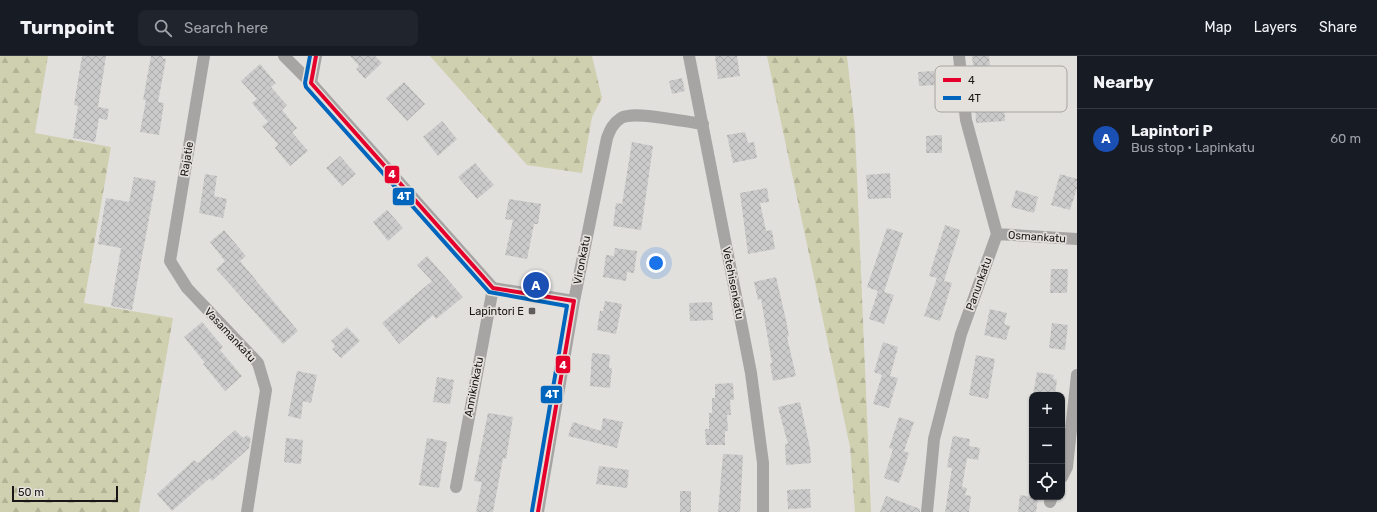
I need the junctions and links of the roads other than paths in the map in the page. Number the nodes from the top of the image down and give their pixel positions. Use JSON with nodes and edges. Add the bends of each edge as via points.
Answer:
{"nodes":[{"id":1,"x":204,"y":56,"type":"edge"},
{"id":2,"x":284,"y":56,"type":"edge"},
{"id":3,"x":316,"y":56,"type":"edge"},
{"id":4,"x":689,"y":56,"type":"edge"},
{"id":5,"x":959,"y":56,"type":"edge"},
{"id":6,"x":960,"y":66,"type":"edge"},
{"id":7,"x":311,"y":83,"type":"junction"},
{"id":8,"x":965,"y":112,"type":"edge"},
{"id":9,"x":703,"y":124,"type":"junction"},
{"id":10,"x":997,"y":234,"type":"junction"},
{"id":11,"x":1077,"y":239,"type":"edge"},
{"id":12,"x":170,"y":262,"type":"joint"},
{"id":13,"x":493,"y":288,"type":"junction"},
{"id":14,"x":574,"y":301,"type":"junction"},
{"id":15,"x":1077,"y":375,"type":"edge"},
{"id":16,"x":1065,"y":471,"type":"edge"},
{"id":17,"x":456,"y":487,"type":"dead end"},
{"id":18,"x":247,"y":512,"type":"edge"},
{"id":19,"x":538,"y":512,"type":"edge"},
{"id":20,"x":763,"y":512,"type":"edge"},
{"id":21,"x":927,"y":512,"type":"edge"}],
"edges":[{"from":1,"to":12,"type":"street","name":"Rajatie"},
{"from":2,"to":7,"type":"street"},
{"from":3,"to":7,"type":"street"},
{"from":4,"to":9,"type":"street","name":"Vetehisenkatu"},
{"from":5,"to":6,"type":"street"},
{"from":7,"to":13,"type":"street"},
{"from":8,"to":10,"type":"street"},
{"from":9,"to":14,"type":"street","name":"Vironkatu","via":[[633,114],[621,118],[612,126],[607,138]]},
{"from":9,"to":20,"type":"street","name":"Vetehisenkatu","via":[[751,373],[763,463]]},
{"from":10,"to":11,"type":"street","name":"Osmankatu"},
{"from":10,"to":21,"type":"street","name":"Panunkatu","via":[[961,334],[934,439]]},
{"from":12,"to":18,"type":"street","name":"Vasamankatu","via":[[187,288],[258,363],[266,390]]},
{"from":13,"to":14,"type":"street"},
{"from":13,"to":17,"type":"street","name":"Annikinkatu"},
{"from":14,"to":19,"type":"street","name":"Vironkatu"},
{"from":15,"to":16,"type":"street"}]}
